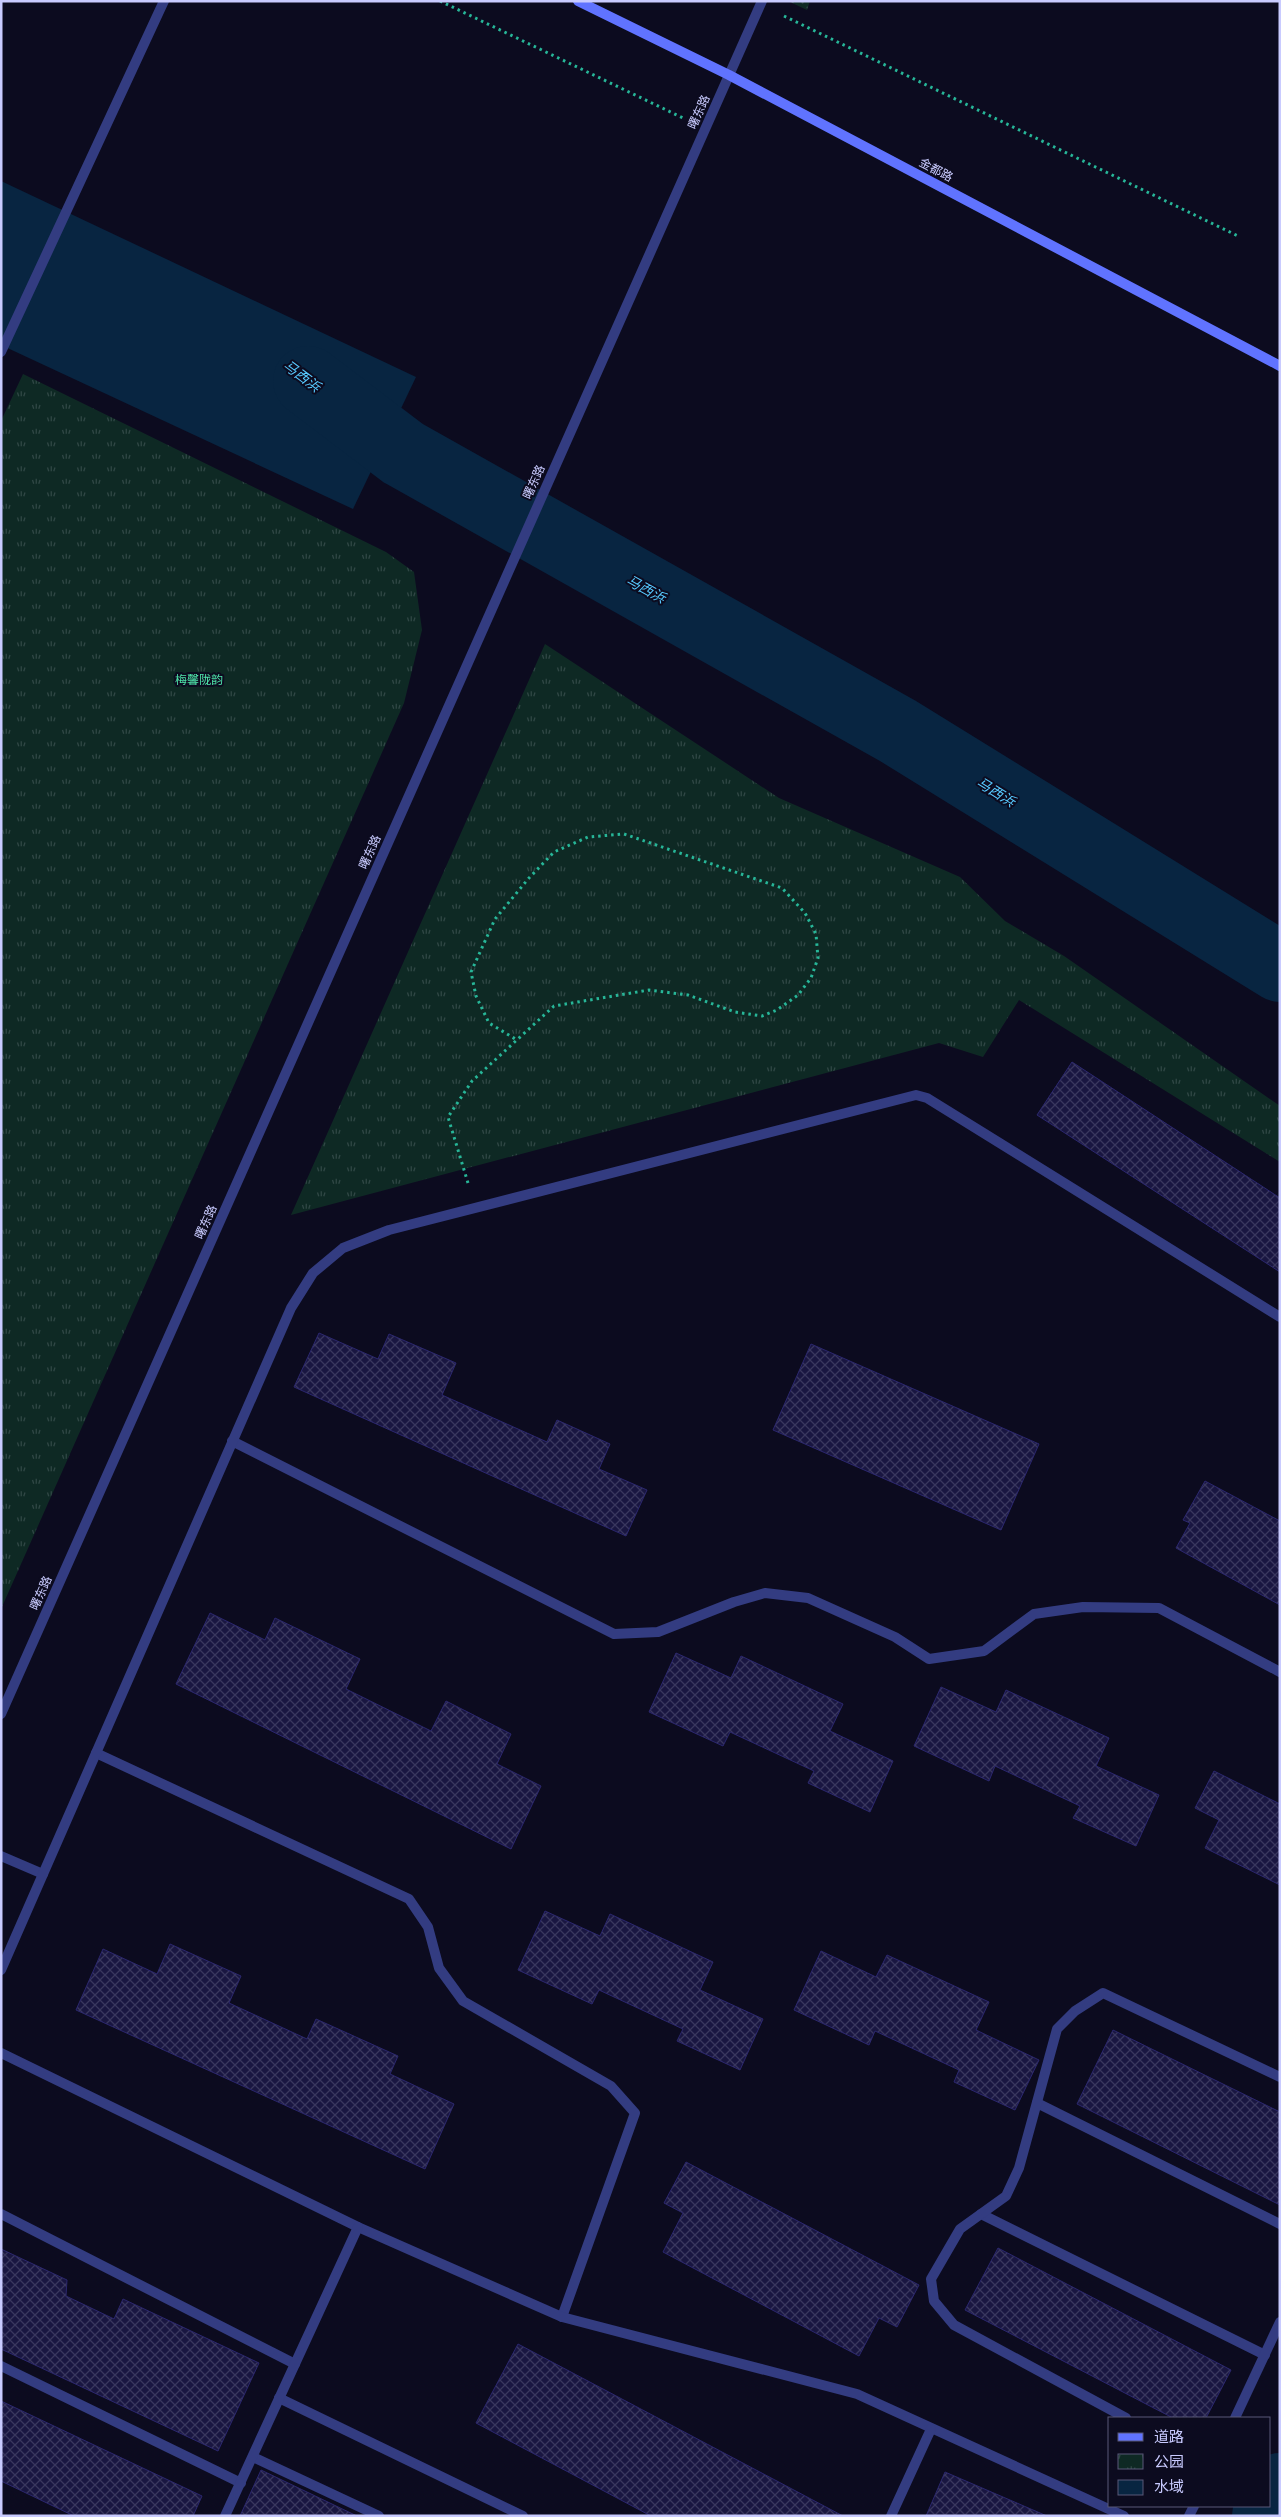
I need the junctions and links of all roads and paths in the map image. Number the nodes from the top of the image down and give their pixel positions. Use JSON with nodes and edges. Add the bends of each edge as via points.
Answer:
{"nodes":[{"id":1,"x":164,"y":1,"type":"edge"},
{"id":2,"x":440,"y":1,"type":"edge"},
{"id":3,"x":578,"y":1,"type":"edge"},
{"id":4,"x":761,"y":3,"type":"edge"},
{"id":5,"x":729,"y":75,"type":"junction"},
{"id":6,"x":705,"y":129,"type":"junction"},
{"id":7,"x":1238,"y":236,"type":"dead end"},
{"id":8,"x":1,"y":352,"type":"edge"},
{"id":9,"x":1280,"y":366,"type":"edge"},
{"id":10,"x":517,"y":1040,"type":"junction"},
{"id":11,"x":476,"y":1207,"type":"junction"},
{"id":12,"x":1280,"y":1317,"type":"edge"},
{"id":13,"x":232,"y":1441,"type":"junction"},
{"id":14,"x":1280,"y":1672,"type":"edge"},
{"id":15,"x":1,"y":1714,"type":"edge"},
{"id":16,"x":96,"y":1754,"type":"junction"},
{"id":17,"x":1,"y":1856,"type":"edge"},
{"id":18,"x":43,"y":1874,"type":"junction"},
{"id":19,"x":1,"y":1970,"type":"edge"},
{"id":20,"x":1,"y":2053,"type":"edge"},
{"id":21,"x":1280,"y":2077,"type":"edge"},
{"id":22,"x":1037,"y":2102,"type":"junction"},
{"id":23,"x":1,"y":2214,"type":"edge"},
{"id":24,"x":981,"y":2214,"type":"junction"},
{"id":25,"x":1280,"y":2224,"type":"edge"},
{"id":26,"x":358,"y":2227,"type":"junction"},
{"id":27,"x":562,"y":2317,"type":"junction"},
{"id":28,"x":1280,"y":2322,"type":"edge"},
{"id":29,"x":1265,"y":2354,"type":"junction"},
{"id":30,"x":295,"y":2364,"type":"junction"},
{"id":31,"x":1,"y":2366,"type":"edge"},
{"id":32,"x":280,"y":2398,"type":"junction"},
{"id":33,"x":1124,"y":2417,"type":"edge"},
{"id":34,"x":1235,"y":2417,"type":"edge"},
{"id":35,"x":931,"y":2429,"type":"junction"},
{"id":36,"x":252,"y":2457,"type":"junction"},
{"id":37,"x":240,"y":2483,"type":"junction"},
{"id":38,"x":225,"y":2516,"type":"edge"},
{"id":39,"x":379,"y":2516,"type":"edge"},
{"id":40,"x":523,"y":2516,"type":"edge"},
{"id":41,"x":891,"y":2516,"type":"edge"},
{"id":42,"x":1124,"y":2516,"type":"edge"}],
"edges":[{"from":1,"to":8,"type":"street"},
{"from":2,"to":6,"type":"path"},
{"from":3,"to":5,"type":"main road","name":"金都路"},
{"from":4,"to":5,"type":"street","name":"曙东路"},
{"from":4,"to":7,"type":"path"},
{"from":5,"to":6,"type":"street","name":"曙东路"},
{"from":5,"to":9,"type":"main road","name":"金都路"},
{"from":6,"to":15,"type":"street","name":"曙东路"},
{"from":10,"to":10,"type":"path","via":[[554,1006],[650,990],[688,995],[735,1012],[762,1016],[798,995],[811,978],[818,958],[816,934],[805,913],[782,888],[624,834],[588,837],[554,852],[529,878],[495,919],[471,972],[476,996],[489,1023]]},
{"from":10,"to":11,"type":"path","via":[[472,1082],[448,1117]]},
{"from":11,"to":12,"type":"street","via":[[916,1095],[927,1098]]},
{"from":11,"to":13,"type":"street","via":[[388,1230],[343,1248],[313,1273],[291,1308]]},
{"from":13,"to":14,"type":"street","via":[[614,1634],[658,1632],[765,1593],[808,1598],[895,1637],[929,1659],[984,1652],[1034,1614],[1084,1607],[1159,1608]]},
{"from":13,"to":16,"type":"street"},
{"from":16,"to":18,"type":"street"},
{"from":16,"to":27,"type":"street","via":[[409,1899],[428,1927],[439,1968],[463,2001],[611,2086],[635,2113]]},
{"from":17,"to":18,"type":"street"},
{"from":18,"to":19,"type":"street"},
{"from":20,"to":26,"type":"street"},
{"from":21,"to":22,"type":"street","via":[[1103,1993],[1075,2011],[1057,2030]]},
{"from":22,"to":24,"type":"street","via":[[1019,2168],[1006,2196]]},
{"from":22,"to":25,"type":"street"},
{"from":23,"to":30,"type":"street"},
{"from":24,"to":29,"type":"street"},
{"from":24,"to":33,"type":"street","via":[[960,2228],[931,2279],[934,2301],[954,2325]]},
{"from":26,"to":27,"type":"street"},
{"from":26,"to":30,"type":"street"},
{"from":27,"to":35,"type":"street","via":[[857,2394]]},
{"from":28,"to":29,"type":"street"},
{"from":29,"to":34,"type":"street"},
{"from":30,"to":32,"type":"street"},
{"from":31,"to":37,"type":"street"},
{"from":32,"to":36,"type":"street"},
{"from":32,"to":40,"type":"street"},
{"from":35,"to":41,"type":"street"},
{"from":35,"to":42,"type":"street"},
{"from":36,"to":37,"type":"street"},
{"from":36,"to":39,"type":"street"},
{"from":37,"to":38,"type":"street"}]}
